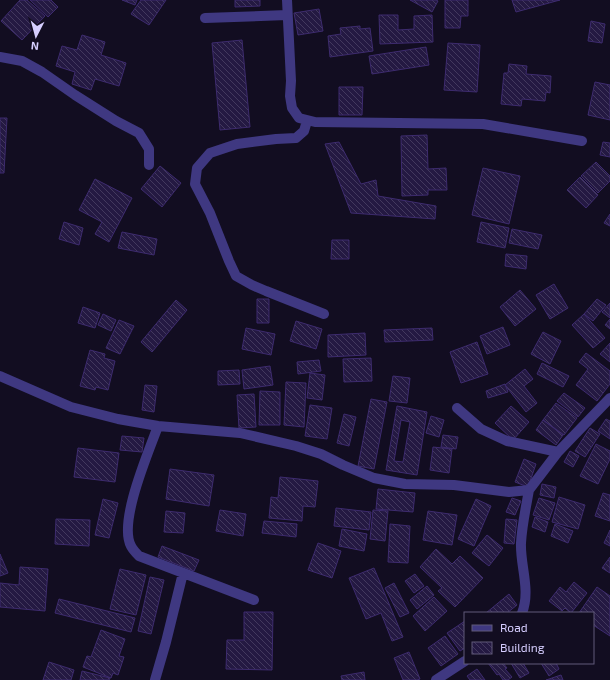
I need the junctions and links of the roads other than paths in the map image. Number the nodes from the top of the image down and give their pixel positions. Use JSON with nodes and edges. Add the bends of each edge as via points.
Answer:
{"nodes":[{"id":1,"x":287,"y":0,"type":"edge"},
{"id":2,"x":287,"y":15,"type":"junction"},
{"id":3,"x":205,"y":18,"type":"dead end"},
{"id":4,"x":0,"y":57,"type":"edge"},
{"id":5,"x":307,"y":121,"type":"junction"},
{"id":6,"x":582,"y":141,"type":"dead end"},
{"id":7,"x":149,"y":165,"type":"dead end"},
{"id":8,"x":324,"y":314,"type":"dead end"},
{"id":9,"x":0,"y":376,"type":"edge"},
{"id":10,"x":610,"y":398,"type":"edge"},
{"id":11,"x":457,"y":408,"type":"dead end"},
{"id":12,"x":158,"y":426,"type":"junction"},
{"id":13,"x":558,"y":452,"type":"junction"},
{"id":14,"x":529,"y":490,"type":"junction"},
{"id":15,"x":183,"y":573,"type":"junction"},
{"id":16,"x":254,"y":600,"type":"dead end"},
{"id":17,"x":522,"y":612,"type":"edge"},
{"id":18,"x":464,"y":662,"type":"edge"},
{"id":19,"x":155,"y":680,"type":"edge"},
{"id":20,"x":436,"y":680,"type":"edge"}],
"edges":[{"from":1,"to":2,"type":"street"},
{"from":2,"to":3,"type":"street"},
{"from":2,"to":5,"type":"street","via":[[292,108],[299,118]]},
{"from":4,"to":7,"type":"street","via":[[22,61],[139,133],[149,149]]},
{"from":5,"to":6,"type":"street","via":[[483,124]]},
{"from":5,"to":8,"type":"street","via":[[304,131],[296,138],[237,144],[210,153],[197,168],[195,184],[236,276]]},
{"from":9,"to":12,"type":"street","via":[[71,407]]},
{"from":10,"to":13,"type":"street"},
{"from":11,"to":13,"type":"street","via":[[481,430],[507,441]]},
{"from":12,"to":14,"type":"street","via":[[240,433],[296,446],[321,454],[374,478],[405,484],[454,485],[509,492]]},
{"from":12,"to":15,"type":"street","via":[[135,489],[129,518],[130,545],[139,556]]},
{"from":13,"to":14,"type":"street"},
{"from":14,"to":17,"type":"street","via":[[521,542],[526,596]]},
{"from":15,"to":16,"type":"street"},
{"from":15,"to":19,"type":"street"},
{"from":18,"to":20,"type":"street"}]}
